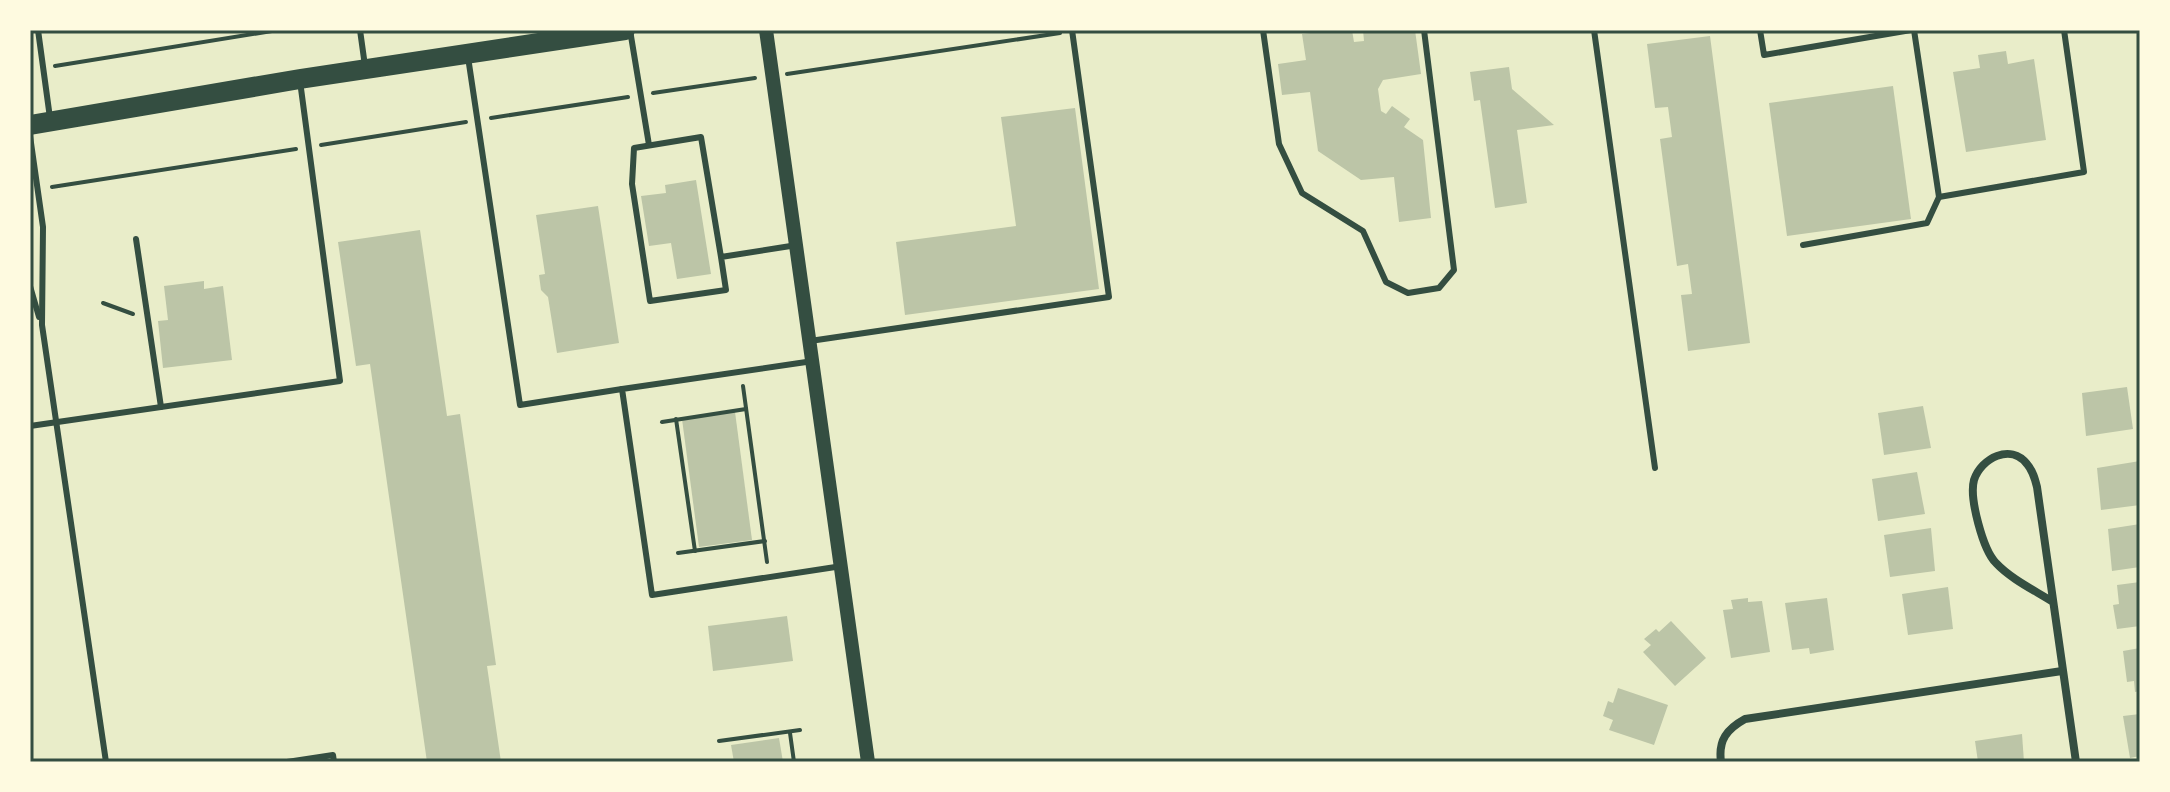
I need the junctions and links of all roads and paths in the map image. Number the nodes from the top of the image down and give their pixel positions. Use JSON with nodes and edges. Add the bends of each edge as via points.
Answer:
{"nodes":[{"id":1,"x":38,"y":30,"type":"edge"},
{"id":2,"x":278,"y":30,"type":"edge"},
{"id":3,"x":360,"y":30,"type":"edge"},
{"id":4,"x":627,"y":30,"type":"edge"},
{"id":5,"x":766,"y":30,"type":"edge"},
{"id":6,"x":1072,"y":30,"type":"edge"},
{"id":7,"x":1263,"y":30,"type":"edge"},
{"id":8,"x":1424,"y":30,"type":"edge"},
{"id":9,"x":1594,"y":30,"type":"edge"},
{"id":10,"x":1760,"y":30,"type":"edge"},
{"id":11,"x":1913,"y":30,"type":"edge"},
{"id":12,"x":2064,"y":30,"type":"edge"},
{"id":13,"x":564,"y":34,"type":"edge"},
{"id":14,"x":1048,"y":34,"type":"dead end"},
{"id":15,"x":1869,"y":34,"type":"edge"},
{"id":16,"x":468,"y":54,"type":"junction"},
{"id":17,"x":43,"y":68,"type":"junction"},
{"id":18,"x":366,"y":70,"type":"junction"},
{"id":19,"x":800,"y":72,"type":"dead end"},
{"id":20,"x":300,"y":79,"type":"junction"},
{"id":21,"x":729,"y":82,"type":"dead end"},
{"id":22,"x":641,"y":95,"type":"junction"},
{"id":23,"x":478,"y":120,"type":"junction"},
{"id":24,"x":51,"y":122,"type":"junction"},
{"id":25,"x":30,"y":125,"type":"edge"},
{"id":26,"x":30,"y":136,"type":"edge"},
{"id":27,"x":649,"y":145,"type":"junction"},
{"id":28,"x":309,"y":147,"type":"junction"},
{"id":29,"x":46,"y":188,"type":"dead end"},
{"id":30,"x":1939,"y":197,"type":"junction"},
{"id":31,"x":136,"y":239,"type":"dead end"},
{"id":32,"x":797,"y":245,"type":"junction"},
{"id":33,"x":1803,"y":245,"type":"dead end"},
{"id":34,"x":721,"y":257,"type":"junction"},
{"id":35,"x":30,"y":286,"type":"edge"},
{"id":36,"x":103,"y":303,"type":"dead end"},
{"id":37,"x":147,"y":312,"type":"junction"},
{"id":38,"x":42,"y":325,"type":"junction"},
{"id":39,"x":810,"y":341,"type":"junction"},
{"id":40,"x":813,"y":361,"type":"junction"},
{"id":41,"x":743,"y":385,"type":"dead end"},
{"id":42,"x":622,"y":389,"type":"junction"},
{"id":43,"x":161,"y":407,"type":"junction"},
{"id":44,"x":747,"y":409,"type":"junction"},
{"id":45,"x":676,"y":419,"type":"junction"},
{"id":46,"x":55,"y":422,"type":"junction"},
{"id":47,"x":662,"y":422,"type":"dead end"},
{"id":48,"x":30,"y":426,"type":"edge"},
{"id":49,"x":1655,"y":468,"type":"dead end"},
{"id":50,"x":765,"y":541,"type":"junction"},
{"id":51,"x":695,"y":551,"type":"junction"},
{"id":52,"x":678,"y":553,"type":"dead end"},
{"id":53,"x":767,"y":562,"type":"dead end"},
{"id":54,"x":842,"y":566,"type":"junction"},
{"id":55,"x":2053,"y":602,"type":"junction"},
{"id":56,"x":2062,"y":671,"type":"junction"},
{"id":57,"x":800,"y":730,"type":"dead end"},
{"id":58,"x":789,"y":732,"type":"junction"},
{"id":59,"x":719,"y":741,"type":"dead end"},
{"id":60,"x":106,"y":762,"type":"edge"},
{"id":61,"x":287,"y":762,"type":"edge"},
{"id":62,"x":334,"y":762,"type":"edge"},
{"id":63,"x":794,"y":762,"type":"edge"},
{"id":64,"x":868,"y":762,"type":"edge"},
{"id":65,"x":1721,"y":762,"type":"edge"},
{"id":66,"x":2076,"y":762,"type":"edge"}],
"edges":[{"from":1,"to":17,"type":"lane"},
{"from":2,"to":17,"type":"path"},
{"from":3,"to":18,"type":"lane"},
{"from":4,"to":13,"type":"main road"},
{"from":4,"to":22,"type":"lane"},
{"from":5,"to":32,"type":"street"},
{"from":6,"to":39,"type":"lane","via":[[1109,297]]},
{"from":7,"to":8,"type":"lane","via":[[1279,144],[1302,193],[1363,231],[1386,282],[1408,293],[1439,288],[1454,270]]},
{"from":9,"to":49,"type":"lane"},
{"from":10,"to":15,"type":"lane","via":[[1764,55]]},
{"from":11,"to":15,"type":"lane"},
{"from":11,"to":30,"type":"lane"},
{"from":12,"to":30,"type":"lane","via":[[2084,172]]},
{"from":13,"to":16,"type":"main road"},
{"from":14,"to":19,"type":"path"},
{"from":16,"to":18,"type":"main road"},
{"from":16,"to":23,"type":"lane"},
{"from":17,"to":24,"type":"lane"},
{"from":18,"to":20,"type":"main road"},
{"from":20,"to":24,"type":"main road"},
{"from":20,"to":28,"type":"lane"},
{"from":21,"to":22,"type":"path"},
{"from":22,"to":23,"type":"path"},
{"from":22,"to":27,"type":"lane"},
{"from":23,"to":28,"type":"path"},
{"from":23,"to":42,"type":"lane","via":[[520,405]]},
{"from":24,"to":25,"type":"main road"},
{"from":26,"to":38,"type":"lane","via":[[43,227]]},
{"from":27,"to":34,"type":"lane","via":[[701,137]]},
{"from":27,"to":34,"type":"lane","via":[[634,148],[632,184],[650,301],[726,290]]},
{"from":28,"to":29,"type":"path"},
{"from":28,"to":43,"type":"lane","via":[[340,381]]},
{"from":30,"to":33,"type":"lane","via":[[1927,223]]},
{"from":31,"to":37,"type":"lane"},
{"from":32,"to":34,"type":"lane"},
{"from":32,"to":39,"type":"street"},
{"from":35,"to":38,"type":"lane"},
{"from":36,"to":37,"type":"path","via":[[133,315]]},
{"from":37,"to":43,"type":"lane"},
{"from":38,"to":46,"type":"lane"},
{"from":39,"to":40,"type":"street"},
{"from":40,"to":42,"type":"lane"},
{"from":40,"to":54,"type":"street"},
{"from":41,"to":44,"type":"path"},
{"from":42,"to":54,"type":"lane","via":[[652,595]]},
{"from":43,"to":46,"type":"lane"},
{"from":44,"to":45,"type":"path"},
{"from":44,"to":50,"type":"path"},
{"from":45,"to":47,"type":"path"},
{"from":45,"to":51,"type":"path"},
{"from":46,"to":48,"type":"lane"},
{"from":46,"to":60,"type":"lane"},
{"from":50,"to":51,"type":"path"},
{"from":50,"to":53,"type":"path"},
{"from":51,"to":52,"type":"path"},
{"from":54,"to":64,"type":"street"},
{"from":55,"to":55,"type":"street","via":[[1995,562],[1981,537],[1973,488],[1978,472],[1993,456],[2015,455],[2032,471]]},
{"from":55,"to":56,"type":"street"},
{"from":56,"to":65,"type":"street","via":[[1745,719],[1730,727],[1723,739]]},
{"from":56,"to":66,"type":"street"},
{"from":57,"to":58,"type":"path"},
{"from":58,"to":59,"type":"path"},
{"from":58,"to":63,"type":"path"},
{"from":61,"to":62,"type":"lane","via":[[333,755]]}]}
